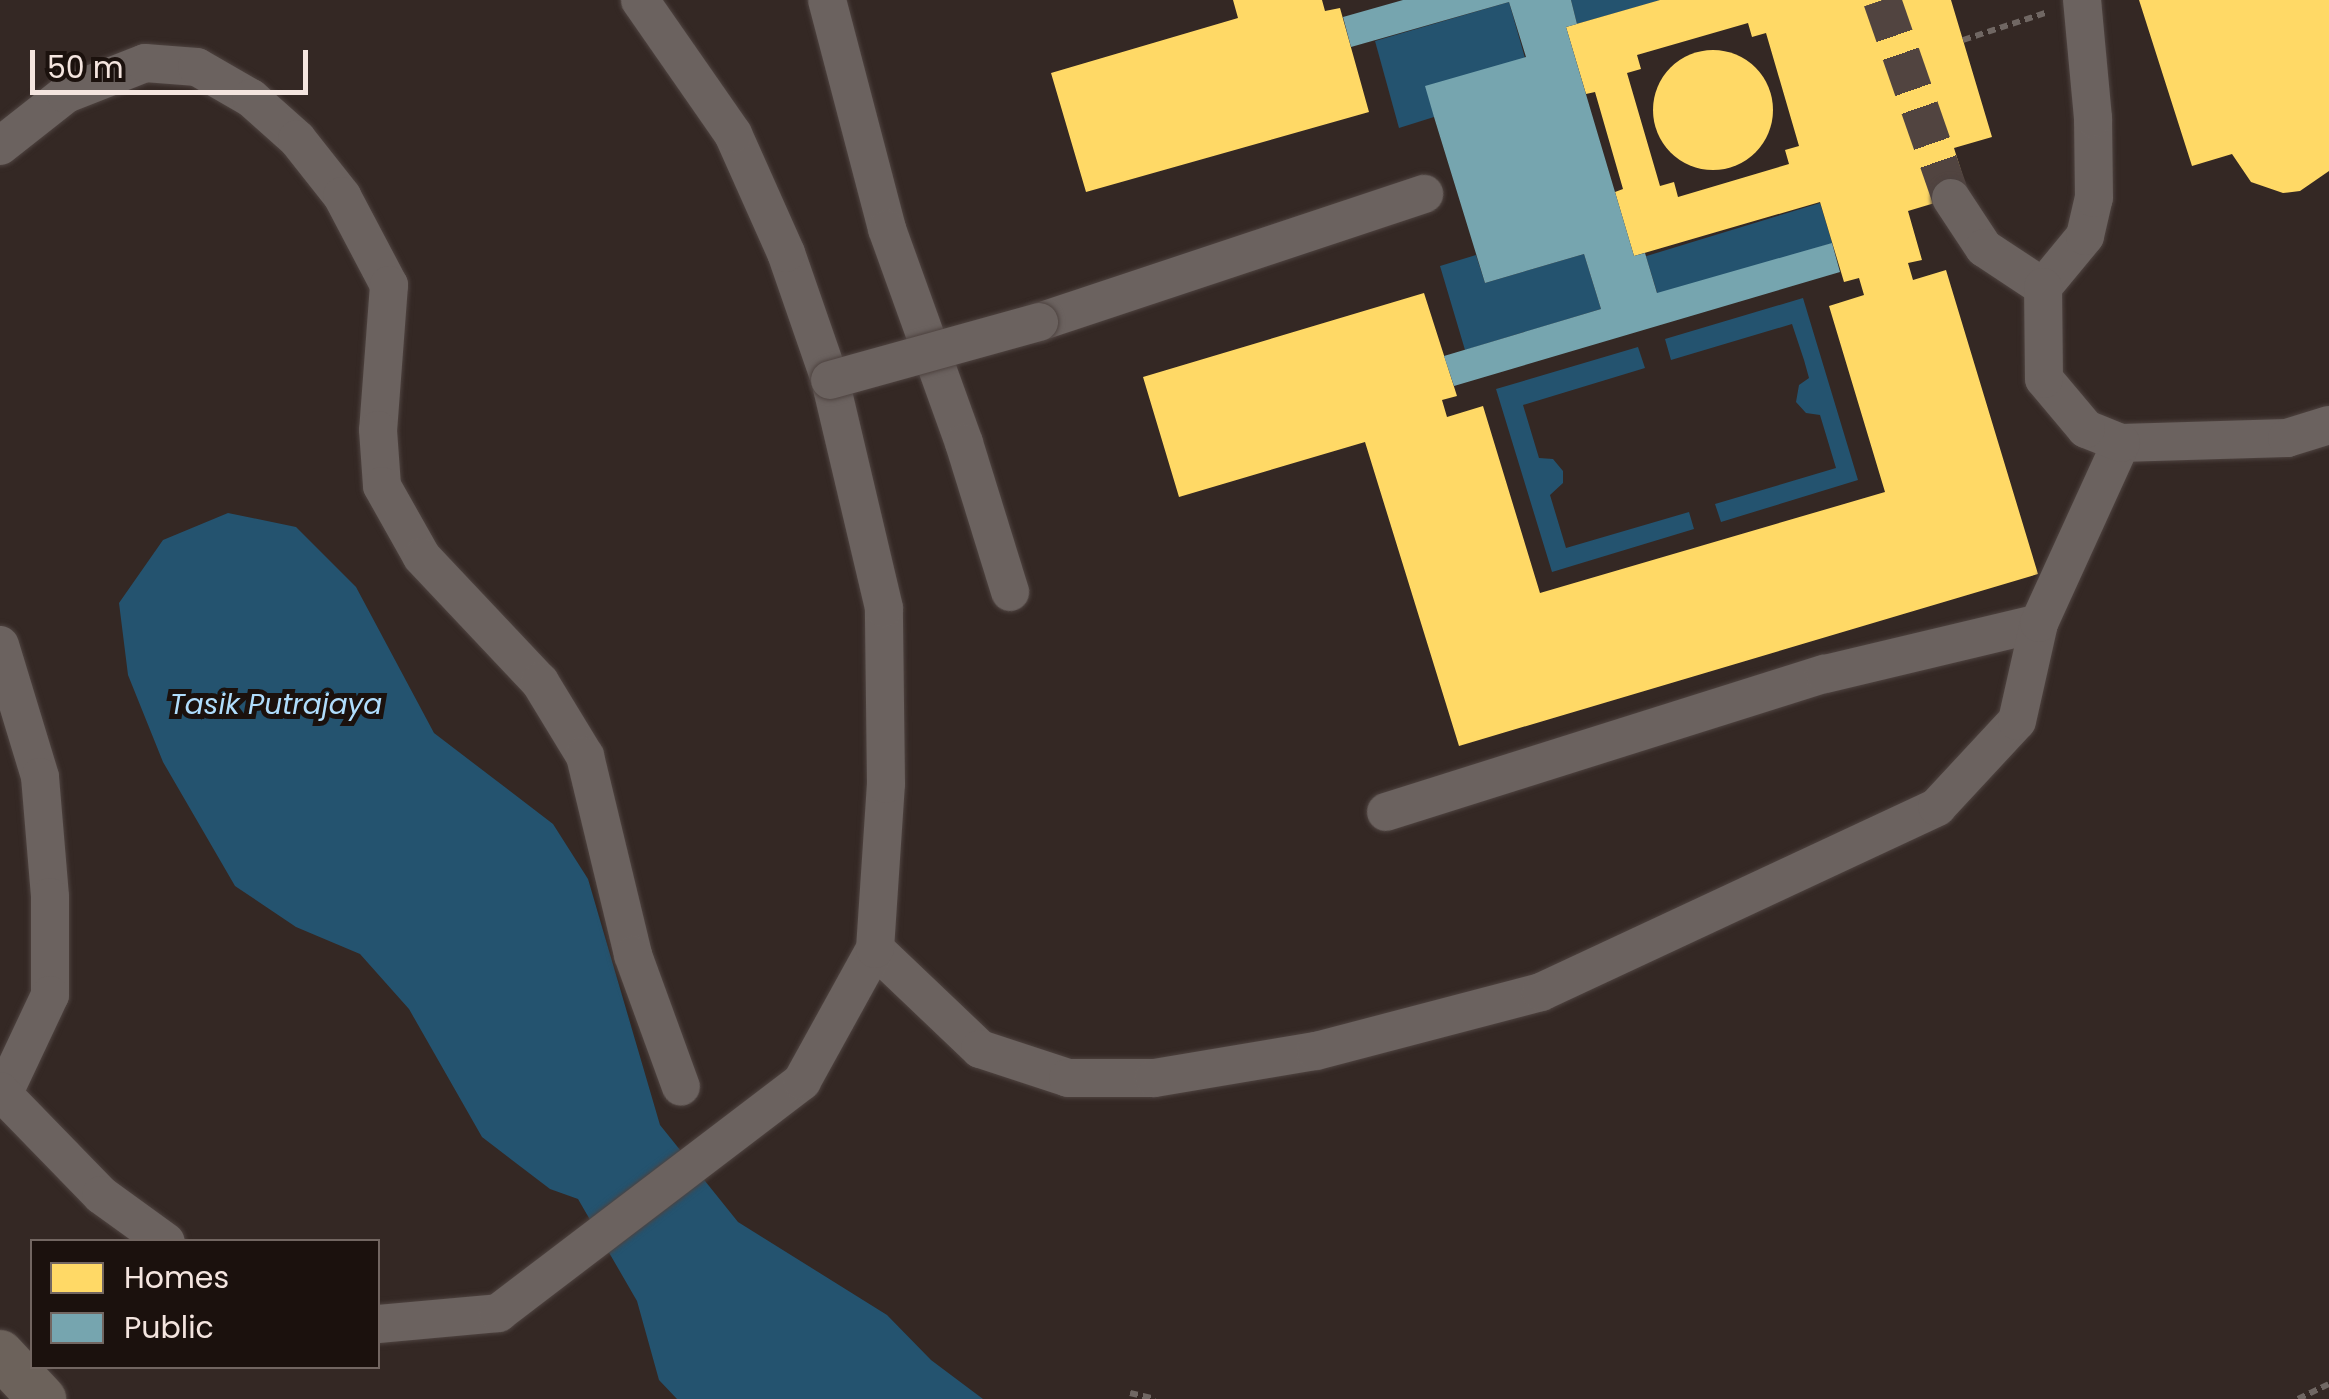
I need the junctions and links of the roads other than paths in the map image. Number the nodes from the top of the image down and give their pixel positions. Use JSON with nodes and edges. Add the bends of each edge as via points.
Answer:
{"nodes":[{"id":1,"x":640,"y":0,"type":"edge"},
{"id":2,"x":827,"y":0,"type":"edge"},
{"id":3,"x":2082,"y":0,"type":"edge"},
{"id":4,"x":0,"y":146,"type":"edge"},
{"id":5,"x":1424,"y":194,"type":"dead end"},
{"id":6,"x":1952,"y":198,"type":"tunnel mouth"},
{"id":7,"x":2043,"y":287,"type":"junction"},
{"id":8,"x":830,"y":380,"type":"junction"},
{"id":9,"x":2329,"y":426,"type":"edge"},
{"id":10,"x":2121,"y":443,"type":"junction"},
{"id":11,"x":1010,"y":592,"type":"dead end"},
{"id":12,"x":2039,"y":623,"type":"junction"},
{"id":13,"x":0,"y":644,"type":"edge"},
{"id":14,"x":1386,"y":812,"type":"dead end"},
{"id":15,"x":875,"y":948,"type":"junction"},
{"id":16,"x":681,"y":1087,"type":"dead end"},
{"id":17,"x":1,"y":1093,"type":"edge"},
{"id":18,"x":162,"y":1239,"type":"edge"},
{"id":19,"x":380,"y":1324,"type":"edge"},
{"id":20,"x":0,"y":1354,"type":"edge"},
{"id":21,"x":42,"y":1399,"type":"edge"}],
"edges":[{"from":1,"to":8,"type":"lane","via":[[732,134],[786,253]]},
{"from":2,"to":11,"type":"lane","via":[[887,229]]},
{"from":3,"to":7,"type":"lane","via":[[2092,75],[2094,198],[2085,236]]},
{"from":4,"to":16,"type":"lane","via":[[66,94],[145,64],[197,67],[251,98],[297,138],[342,196],[389,284],[378,430],[382,486],[422,557],[540,682],[585,756],[633,955]]},
{"from":5,"to":8,"type":"lane","bridge":true,"via":[[1039,322]]},
{"from":6,"to":7,"type":"lane","via":[[1984,248]]},
{"from":7,"to":10,"type":"lane","via":[[2044,379],[2086,428]]},
{"from":8,"to":15,"type":"lane","via":[[884,608],[886,784]]},
{"from":9,"to":10,"type":"lane","via":[[2287,438]]},
{"from":10,"to":12,"type":"lane"},
{"from":12,"to":14,"type":"lane","via":[[1825,674]]},
{"from":12,"to":15,"type":"lane","via":[[2017,721],[1936,808],[1541,992],[1316,1051],[1154,1078],[1068,1078],[980,1049]]},
{"from":13,"to":17,"type":"lane","via":[[40,777],[50,896],[50,995]]},
{"from":15,"to":19,"type":"lane","via":[[802,1081],[498,1313]]},
{"from":17,"to":18,"type":"lane","via":[[101,1195]]},
{"from":20,"to":21,"type":"main road"}]}
